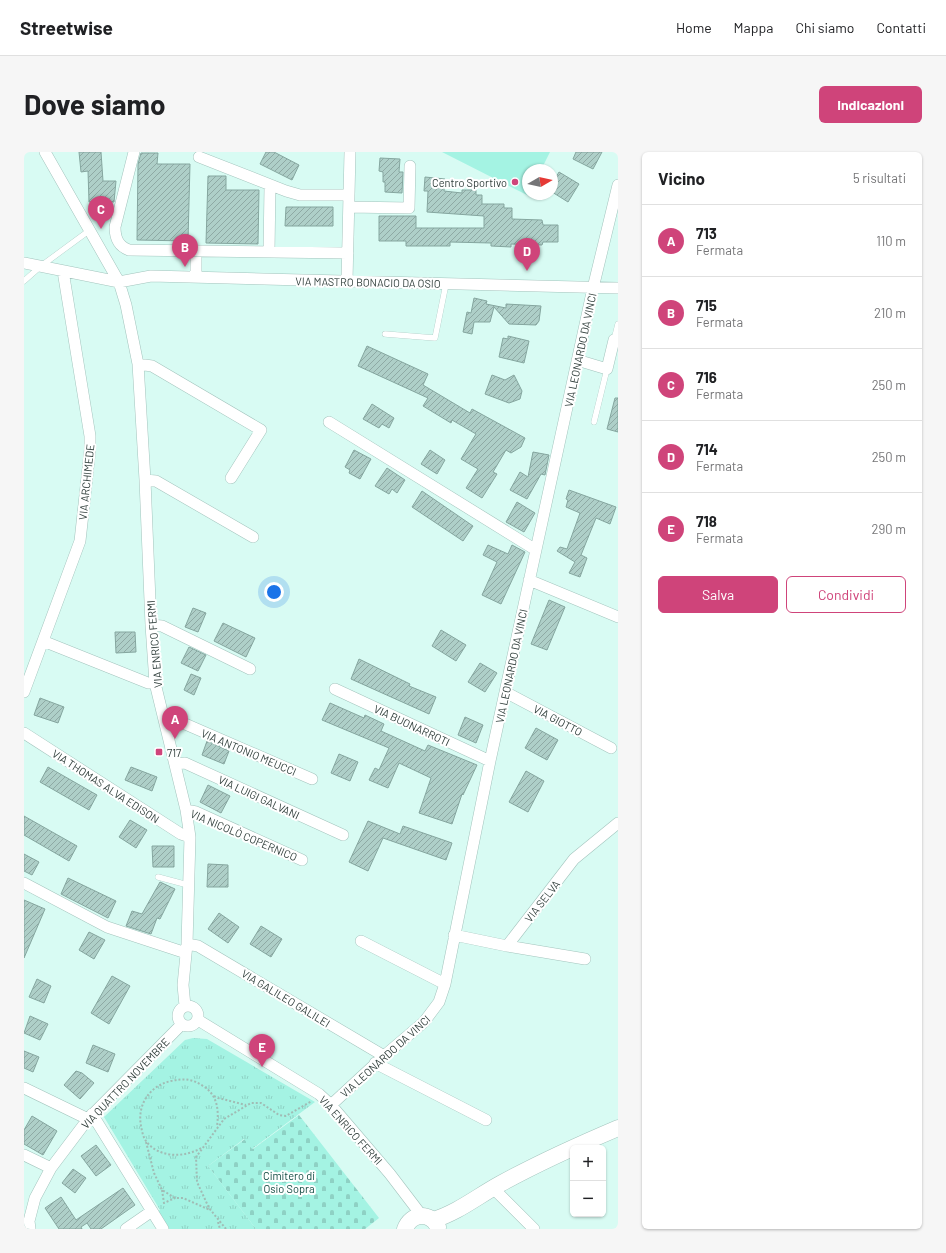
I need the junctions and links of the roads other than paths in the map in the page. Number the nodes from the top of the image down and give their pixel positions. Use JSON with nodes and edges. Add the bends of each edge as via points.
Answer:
{"nodes":[{"id":1,"x":45,"y":152,"type":"edge"},
{"id":2,"x":134,"y":152,"type":"edge"},
{"id":3,"x":350,"y":152,"type":"edge"},
{"id":4,"x":199,"y":157,"type":"dead end"},
{"id":5,"x":410,"y":166,"type":"dead end"},
{"id":6,"x":618,"y":185,"type":"edge"},
{"id":7,"x":270,"y":186,"type":"junction"},
{"id":8,"x":349,"y":194,"type":"junction"},
{"id":9,"x":349,"y":207,"type":"junction"},
{"id":10,"x":90,"y":230,"type":"junction"},
{"id":11,"x":196,"y":251,"type":"junction"},
{"id":12,"x":270,"y":252,"type":"junction"},
{"id":13,"x":348,"y":253,"type":"junction"},
{"id":14,"x":24,"y":263,"type":"edge"},
{"id":15,"x":41,"y":266,"type":"junction"},
{"id":16,"x":63,"y":271,"type":"junction"},
{"id":17,"x":196,"y":277,"type":"junction"},
{"id":18,"x":347,"y":281,"type":"junction"},
{"id":19,"x":24,"y":282,"type":"edge"},
{"id":20,"x":119,"y":282,"type":"junction"},
{"id":21,"x":446,"y":284,"type":"junction"},
{"id":22,"x":593,"y":288,"type":"junction"},
{"id":23,"x":618,"y":288,"type":"edge"},
{"id":24,"x":618,"y":324,"type":"edge"},
{"id":25,"x":385,"y":334,"type":"dead end"},
{"id":26,"x":616,"y":340,"type":"edge"},
{"id":27,"x":577,"y":360,"type":"junction"},
{"id":28,"x":138,"y":364,"type":"junction"},
{"id":29,"x":607,"y":368,"type":"junction"},
{"id":30,"x":329,"y":422,"type":"dead end"},
{"id":31,"x":594,"y":422,"type":"dead end"},
{"id":32,"x":231,"y":478,"type":"dead end"},
{"id":33,"x":145,"y":480,"type":"junction"},
{"id":34,"x":253,"y":536,"type":"dead end"},
{"id":35,"x":536,"y":550,"type":"junction"},
{"id":36,"x":529,"y":580,"type":"junction"},
{"id":37,"x":618,"y":617,"type":"edge"},
{"id":38,"x":150,"y":625,"type":"junction"},
{"id":39,"x":43,"y":642,"type":"junction"},
{"id":40,"x":250,"y":670,"type":"dead end"},
{"id":41,"x":155,"y":683,"type":"junction"},
{"id":42,"x":335,"y":689,"type":"dead end"},
{"id":43,"x":24,"y":692,"type":"edge"},
{"id":44,"x":505,"y":692,"type":"junction"},
{"id":45,"x":164,"y":719,"type":"junction"},
{"id":46,"x":24,"y":733,"type":"edge"},
{"id":47,"x":611,"y":748,"type":"dead end"},
{"id":48,"x":490,"y":761,"type":"junction"},
{"id":49,"x":174,"y":764,"type":"junction"},
{"id":50,"x":312,"y":778,"type":"dead end"},
{"id":51,"x":186,"y":810,"type":"junction"},
{"id":52,"x":618,"y":824,"type":"edge"},
{"id":53,"x":343,"y":835,"type":"dead end"},
{"id":54,"x":190,"y":837,"type":"junction"},
{"id":55,"x":302,"y":860,"type":"dead end"},
{"id":56,"x":158,"y":877,"type":"dead end"},
{"id":57,"x":24,"y":883,"type":"edge"},
{"id":58,"x":188,"y":885,"type":"junction"},
{"id":59,"x":454,"y":935,"type":"junction"},
{"id":60,"x":361,"y":941,"type":"dead end"},
{"id":61,"x":507,"y":946,"type":"junction"},
{"id":62,"x":187,"y":948,"type":"junction"},
{"id":63,"x":585,"y":959,"type":"dead end"},
{"id":64,"x":445,"y":984,"type":"junction"},
{"id":65,"x":186,"y":1006,"type":"junction"},
{"id":66,"x":198,"y":1020,"type":"junction"},
{"id":67,"x":182,"y":1024,"type":"junction"},
{"id":68,"x":384,"y":1056,"type":"junction"},
{"id":69,"x":376,"y":1064,"type":"junction"},
{"id":70,"x":24,"y":1088,"type":"edge"},
{"id":71,"x":332,"y":1105,"type":"junction"},
{"id":72,"x":90,"y":1117,"type":"junction"},
{"id":73,"x":486,"y":1120,"type":"dead end"},
{"id":74,"x":618,"y":1128,"type":"edge"},
{"id":75,"x":24,"y":1155,"type":"edge"},
{"id":76,"x":51,"y":1168,"type":"junction"},
{"id":77,"x":493,"y":1188,"type":"junction"},
{"id":78,"x":152,"y":1211,"type":"junction"},
{"id":79,"x":425,"y":1223,"type":"edge"},
{"id":80,"x":24,"y":1226,"type":"edge"},
{"id":81,"x":30,"y":1229,"type":"edge"},
{"id":82,"x":126,"y":1229,"type":"edge"},
{"id":83,"x":163,"y":1229,"type":"edge"},
{"id":84,"x":534,"y":1229,"type":"edge"}],
"edges":[{"from":1,"to":10,"type":"street","name":"VIA ENRICO FERMI"},
{"from":2,"to":11,"type":"street","via":[[115,227],[118,242],[129,250]]},
{"from":3,"to":8,"type":"street"},
{"from":4,"to":7,"type":"street"},
{"from":5,"to":9,"type":"street","via":[[409,208]]},
{"from":6,"to":22,"type":"street","name":"VIA LEONARDO DA VINCI"},
{"from":7,"to":8,"type":"street","via":[[300,195]]},
{"from":7,"to":12,"type":"street"},
{"from":8,"to":9,"type":"street"},
{"from":9,"to":13,"type":"street"},
{"from":10,"to":15,"type":"lane"},
{"from":10,"to":20,"type":"street","name":"VIA ENRICO FERMI"},
{"from":11,"to":12,"type":"street"},
{"from":11,"to":17,"type":"street"},
{"from":12,"to":13,"type":"street"},
{"from":13,"to":18,"type":"street"},
{"from":14,"to":15,"type":"street"},
{"from":15,"to":16,"type":"street"},
{"from":15,"to":19,"type":"lane"},
{"from":16,"to":20,"type":"street"},
{"from":16,"to":39,"type":"street","name":"VIA ARCHIMEDE","via":[[90,436],[90,450],[80,541]]},
{"from":17,"to":18,"type":"street","name":"VIA MASTRO BONACIO DA OSIO"},
{"from":17,"to":20,"type":"street","name":"VIA MASTRO BONACIO DA OSIO","via":[[151,276]]},
{"from":18,"to":21,"type":"street","name":"VIA MASTRO BONACIO DA OSIO"},
{"from":20,"to":28,"type":"street","name":"VIA ENRICO FERMI"},
{"from":21,"to":22,"type":"street","name":"VIA MASTRO BONACIO DA OSIO"},
{"from":21,"to":25,"type":"lane","via":[[435,338]]},
{"from":22,"to":23,"type":"street","name":"VIA MASTRO BONACIO DA OSIO"},
{"from":22,"to":27,"type":"street","name":"VIA LEONARDO DA VINCI"},
{"from":24,"to":26,"type":"lane"},
{"from":26,"to":29,"type":"street"},
{"from":27,"to":29,"type":"street"},
{"from":27,"to":35,"type":"street","name":"VIA LEONARDO DA VINCI"},
{"from":28,"to":32,"type":"street","via":[[152,366],[261,430]]},
{"from":28,"to":33,"type":"street","name":"VIA ENRICO FERMI"},
{"from":29,"to":31,"type":"lane"},
{"from":30,"to":35,"type":"street"},
{"from":33,"to":34,"type":"street","via":[[156,481]]},
{"from":33,"to":38,"type":"street","name":"VIA ENRICO FERMI"},
{"from":35,"to":36,"type":"street","name":"VIA LEONARDO DA VINCI"},
{"from":36,"to":37,"type":"street"},
{"from":36,"to":44,"type":"street","name":"VIA LEONARDO DA VINCI"},
{"from":38,"to":40,"type":"street","via":[[162,626]]},
{"from":38,"to":41,"type":"street","name":"VIA ENRICO FERMI"},
{"from":39,"to":41,"type":"street","via":[[148,683]]},
{"from":39,"to":43,"type":"street","name":"VIA ARCHIMEDE"},
{"from":41,"to":45,"type":"street","name":"VIA ENRICO FERMI"},
{"from":42,"to":48,"type":"street","name":"VIA BUONARROTI"},
{"from":44,"to":47,"type":"street","name":"VIA GIOTTO"},
{"from":44,"to":48,"type":"street","name":"VIA LEONARDO DA VINCI"},
{"from":45,"to":49,"type":"street","name":"VIA ENRICO FERMI"},
{"from":45,"to":50,"type":"street","name":"VIA ANTONIO MEUCCI","via":[[176,720]]},
{"from":46,"to":54,"type":"street","name":"VIA THOMAS ALVA EDISON","via":[[181,834]]},
{"from":48,"to":59,"type":"street","name":"VIA LEONARDO DA VINCI"},
{"from":49,"to":51,"type":"street","name":"VIA ENRICO FERMI"},
{"from":49,"to":53,"type":"street","name":"VIA LUIGI GALVANI","via":[[185,763]]},
{"from":51,"to":54,"type":"street","name":"VIA ENRICO FERMI"},
{"from":51,"to":55,"type":"street","name":"VIA NICOLÒ COPERNICO","via":[[196,812]]},
{"from":52,"to":61,"type":"street","name":"VIA SELVA","via":[[574,859]]},
{"from":54,"to":58,"type":"street","name":"VIA ENRICO FERMI"},
{"from":56,"to":58,"type":"lane"},
{"from":57,"to":62,"type":"street","name":"VIA GALILEO GALILEI","via":[[107,927]]},
{"from":58,"to":62,"type":"street","name":"VIA ENRICO FERMI"},
{"from":59,"to":61,"type":"street"},
{"from":59,"to":64,"type":"street","name":"VIA LEONARDO DA VINCI"},
{"from":60,"to":64,"type":"street"},
{"from":61,"to":63,"type":"street"},
{"from":62,"to":65,"type":"street","name":"VIA ENRICO FERMI","via":[[183,985]]},
{"from":62,"to":68,"type":"street","name":"VIA GALILEO GALILEI","via":[[198,946]]},
{"from":64,"to":68,"type":"street","name":"VIA LEONARDO DA VINCI","via":[[432,1013]]},
{"from":65,"to":66,"type":"street","via":[[195,1008]]},
{"from":65,"to":67,"type":"street","via":[[179,1011],[178,1020]]},
{"from":66,"to":67,"type":"street","via":[[190,1026]]},
{"from":66,"to":71,"type":"street","name":"VIA ENRICO FERMI","via":[[319,1094]]},
{"from":67,"to":72,"type":"street","name":"VIA QUATTRO NOVEMBRE"},
{"from":68,"to":69,"type":"street","name":"VIA LEONARDO DA VINCI"},
{"from":69,"to":71,"type":"street","name":"VIA LEONARDO DA VINCI"},
{"from":69,"to":73,"type":"street"},
{"from":70,"to":72,"type":"street"},
{"from":71,"to":79,"type":"street","name":"VIA ENRICO FERMI","via":[[390,1174]]},
{"from":72,"to":76,"type":"street","name":"VIA QUATTRO NOVEMBRE"},
{"from":72,"to":78,"type":"street"},
{"from":74,"to":77,"type":"street","via":[[560,1153]]},
{"from":75,"to":76,"type":"street"},
{"from":76,"to":81,"type":"street","name":"VIA QUATTRO NOVEMBRE","via":[[35,1198],[29,1221]]},
{"from":77,"to":79,"type":"street","via":[[449,1215]]},
{"from":77,"to":84,"type":"street"},
{"from":78,"to":82,"type":"street"},
{"from":78,"to":83,"type":"street"},
{"from":80,"to":81,"type":"street"}]}
